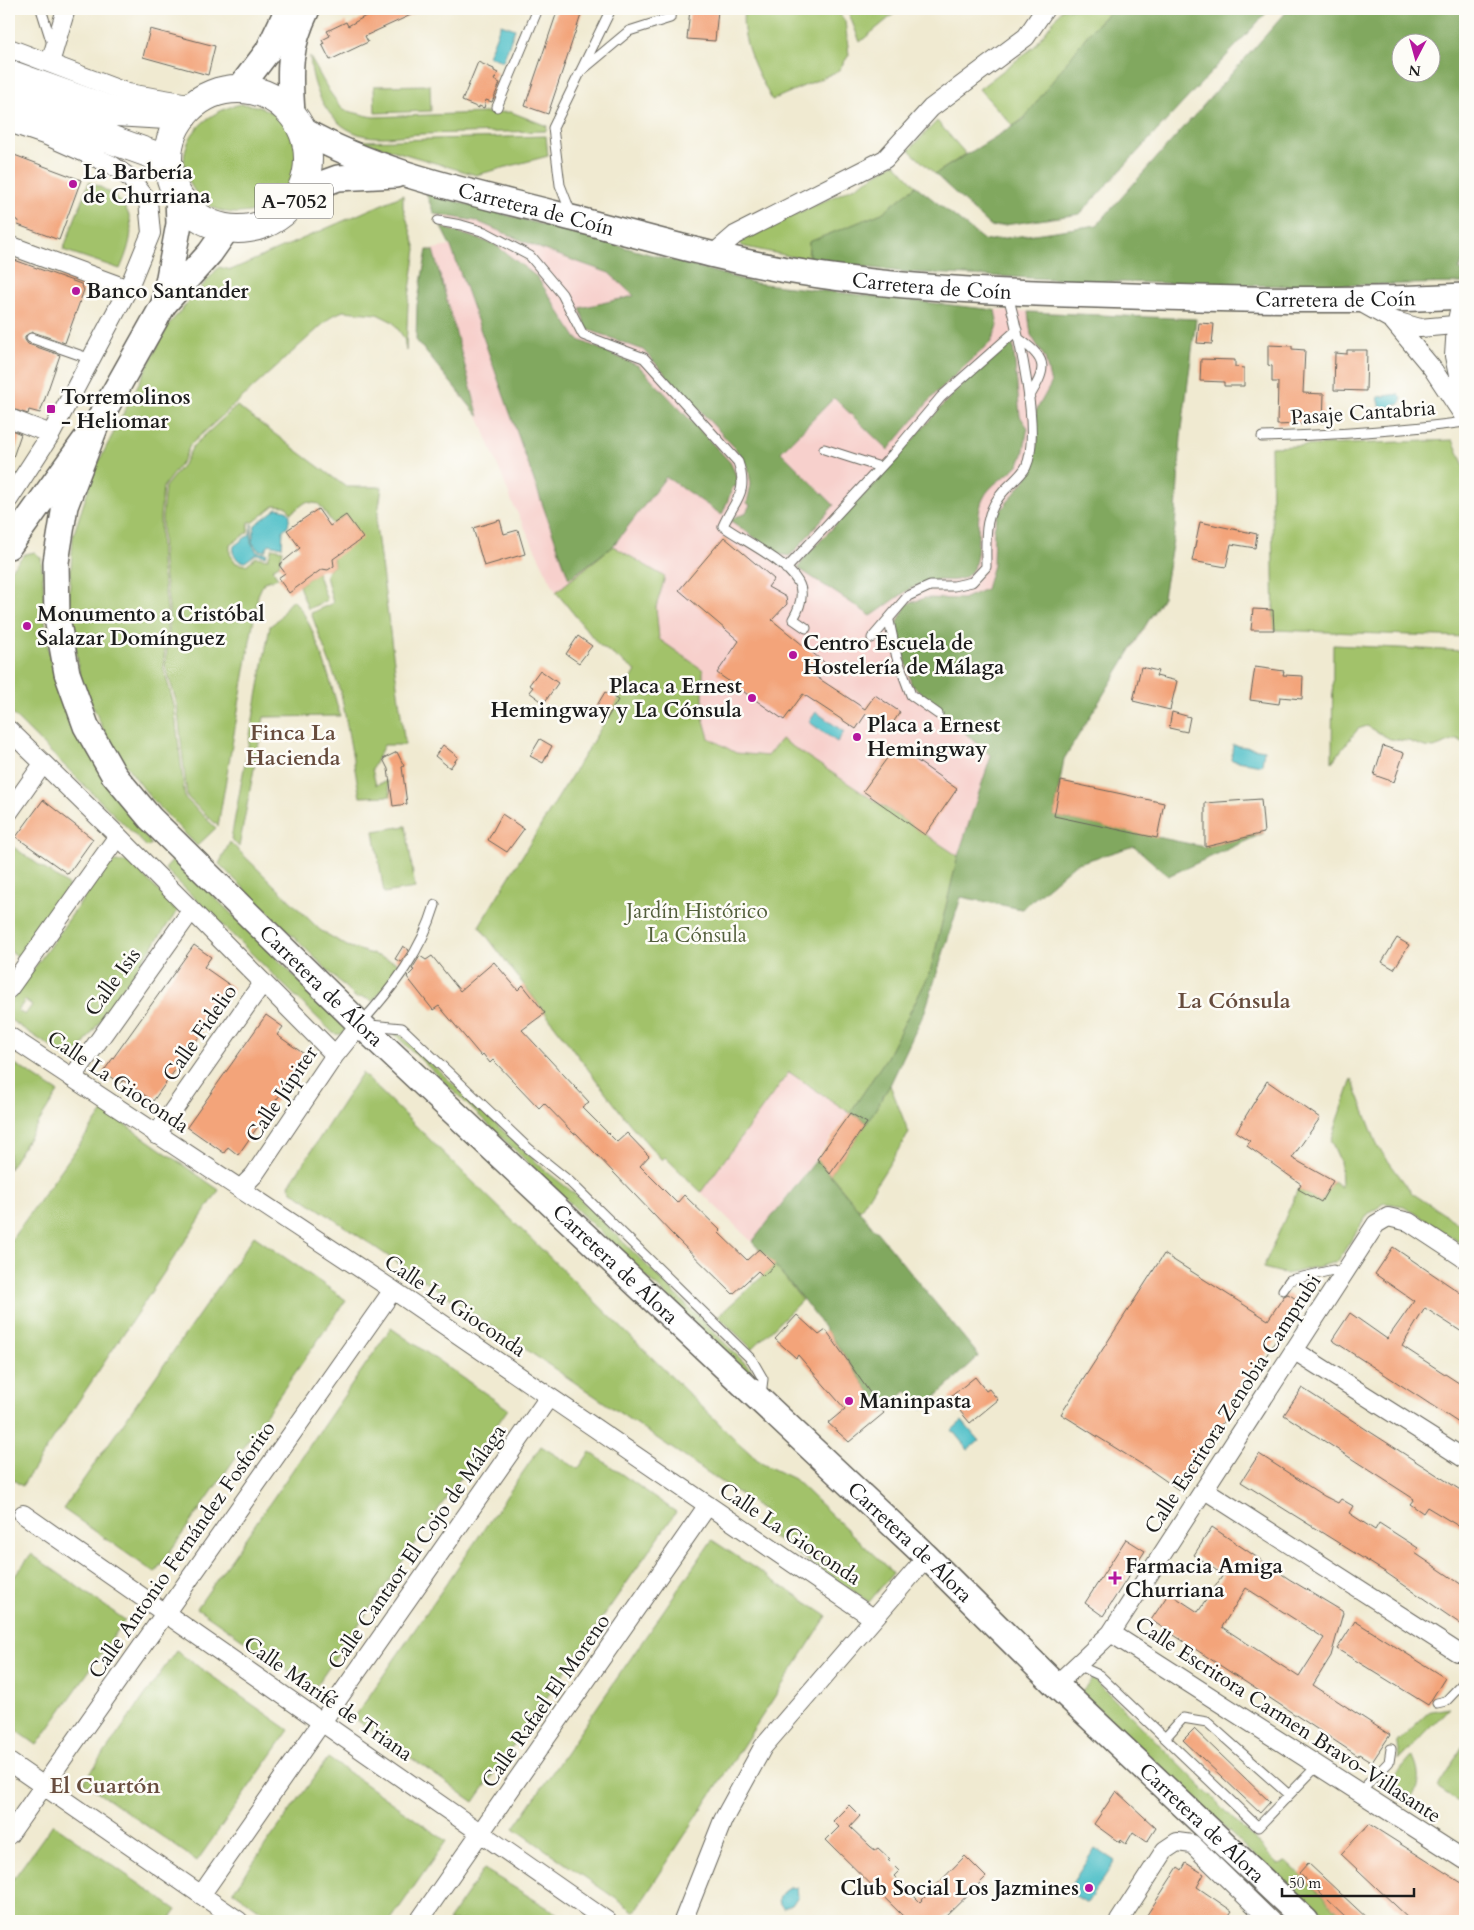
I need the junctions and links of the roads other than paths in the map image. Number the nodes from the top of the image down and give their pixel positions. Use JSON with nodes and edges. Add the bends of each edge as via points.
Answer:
{"nodes":[{"id":1,"x":41,"y":9,"type":"edge"},
{"id":2,"x":66,"y":9,"type":"edge"},
{"id":3,"x":288,"y":9,"type":"edge"},
{"id":4,"x":307,"y":9,"type":"edge"},
{"id":5,"x":538,"y":9,"type":"edge"},
{"id":6,"x":611,"y":9,"type":"edge"},
{"id":7,"x":671,"y":9,"type":"edge"},
{"id":8,"x":1045,"y":9,"type":"edge"},
{"id":9,"x":9,"y":48,"type":"edge"},
{"id":10,"x":52,"y":58,"type":"junction"},
{"id":11,"x":579,"y":72,"type":"junction"},
{"id":12,"x":9,"y":74,"type":"edge"},
{"id":13,"x":239,"y":89,"type":"junction"},
{"id":14,"x":9,"y":103,"type":"edge"},
{"id":15,"x":497,"y":107,"type":"dead end"},
{"id":16,"x":189,"y":110,"type":"junction"},
{"id":17,"x":297,"y":121,"type":"junction"},
{"id":18,"x":9,"y":123,"type":"edge"},
{"id":19,"x":121,"y":144,"type":"junction"},
{"id":20,"x":68,"y":145,"type":"junction"},
{"id":21,"x":168,"y":160,"type":"junction"},
{"id":22,"x":411,"y":175,"type":"junction"},
{"id":23,"x":302,"y":191,"type":"junction"},
{"id":24,"x":178,"y":196,"type":"junction"},
{"id":25,"x":573,"y":218,"type":"junction"},
{"id":26,"x":438,"y":221,"type":"dead end"},
{"id":27,"x":227,"y":228,"type":"junction"},
{"id":28,"x":9,"y":245,"type":"edge"},
{"id":29,"x":713,"y":254,"type":"junction"},
{"id":30,"x":128,"y":289,"type":"junction"},
{"id":31,"x":1007,"y":293,"type":"junction"},
{"id":32,"x":1464,"y":296,"type":"edge"},
{"id":33,"x":1357,"y":300,"type":"junction"},
{"id":34,"x":164,"y":304,"type":"junction"},
{"id":35,"x":1392,"y":320,"type":"junction"},
{"id":36,"x":1461,"y":325,"type":"edge"},
{"id":37,"x":1018,"y":334,"type":"junction"},
{"id":38,"x":31,"y":338,"type":"dead end"},
{"id":39,"x":91,"y":359,"type":"junction"},
{"id":40,"x":1028,"y":399,"type":"junction"},
{"id":41,"x":1465,"y":410,"type":"edge"},
{"id":42,"x":9,"y":418,"type":"edge"},
{"id":43,"x":1465,"y":418,"type":"edge"},
{"id":44,"x":1465,"y":422,"type":"edge"},
{"id":45,"x":96,"y":425,"type":"junction"},
{"id":46,"x":51,"y":434,"type":"junction"},
{"id":47,"x":1262,"y":437,"type":"dead end"},
{"id":48,"x":824,"y":449,"type":"dead end"},
{"id":49,"x":880,"y":467,"type":"junction"},
{"id":50,"x":9,"y":497,"type":"edge"},
{"id":51,"x":60,"y":535,"type":"junction"},
{"id":52,"x":9,"y":546,"type":"edge"},
{"id":53,"x":9,"y":558,"type":"edge"},
{"id":54,"x":786,"y":569,"type":"junction"},
{"id":55,"x":888,"y":621,"type":"junction"},
{"id":56,"x":806,"y":628,"type":"dead end"},
{"id":57,"x":872,"y":638,"type":"dead end"},
{"id":58,"x":938,"y":714,"type":"dead end"},
{"id":59,"x":9,"y":730,"type":"edge"},
{"id":60,"x":43,"y":764,"type":"junction"},
{"id":61,"x":9,"y":812,"type":"edge"},
{"id":62,"x":118,"y":836,"type":"junction"},
{"id":63,"x":435,"y":905,"type":"dead end"},
{"id":64,"x":191,"y":912,"type":"junction"},
{"id":65,"x":263,"y":982,"type":"junction"},
{"id":66,"x":9,"y":989,"type":"edge"},
{"id":67,"x":360,"y":1024,"type":"junction"},
{"id":68,"x":9,"y":1036,"type":"edge"},
{"id":69,"x":335,"y":1055,"type":"junction"},
{"id":70,"x":72,"y":1078,"type":"junction"},
{"id":71,"x":156,"y":1135,"type":"junction"},
{"id":72,"x":241,"y":1188,"type":"junction"},
{"id":73,"x":1465,"y":1259,"type":"edge"},
{"id":74,"x":1343,"y":1275,"type":"junction"},
{"id":75,"x":393,"y":1290,"type":"junction"},
{"id":76,"x":1283,"y":1290,"type":"dead end"},
{"id":77,"x":1294,"y":1351,"type":"junction"},
{"id":78,"x":549,"y":1397,"type":"junction"},
{"id":79,"x":1465,"y":1459,"type":"edge"},
{"id":80,"x":1204,"y":1490,"type":"junction"},
{"id":81,"x":708,"y":1505,"type":"junction"},
{"id":82,"x":22,"y":1514,"type":"dead end"},
{"id":83,"x":928,"y":1557,"type":"junction"},
{"id":84,"x":166,"y":1612,"type":"junction"},
{"id":85,"x":873,"y":1618,"type":"junction"},
{"id":86,"x":1111,"y":1633,"type":"junction"},
{"id":87,"x":1461,"y":1655,"type":"edge"},
{"id":88,"x":1077,"y":1665,"type":"junction"},
{"id":89,"x":1465,"y":1681,"type":"edge"},
{"id":90,"x":1056,"y":1685,"type":"junction"},
{"id":91,"x":1437,"y":1702,"type":"dead end"},
{"id":92,"x":322,"y":1724,"type":"junction"},
{"id":93,"x":1166,"y":1737,"type":"junction"},
{"id":94,"x":1391,"y":1749,"type":"dead end"},
{"id":95,"x":9,"y":1762,"type":"edge"},
{"id":96,"x":1317,"y":1766,"type":"junction"},
{"id":97,"x":43,"y":1786,"type":"junction"},
{"id":98,"x":1359,"y":1793,"type":"junction"},
{"id":99,"x":1289,"y":1795,"type":"junction"},
{"id":100,"x":480,"y":1834,"type":"junction"},
{"id":101,"x":9,"y":1835,"type":"edge"},
{"id":102,"x":1465,"y":1860,"type":"edge"},
{"id":103,"x":201,"y":1895,"type":"junction"},
{"id":104,"x":1251,"y":1914,"type":"edge"},
{"id":105,"x":239,"y":1921,"type":"edge"},
{"id":106,"x":419,"y":1921,"type":"edge"},
{"id":107,"x":607,"y":1921,"type":"edge"},
{"id":108,"x":683,"y":1921,"type":"edge"},
{"id":109,"x":1119,"y":1921,"type":"edge"},
{"id":110,"x":1270,"y":1921,"type":"edge"},
{"id":111,"x":1306,"y":1921,"type":"edge"}],
"edges":[{"from":1,"to":10,"type":"lane"},
{"from":2,"to":10,"type":"street"},
{"from":3,"to":13,"type":"main road","via":[[268,52]]},
{"from":4,"to":17,"type":"main road","via":[[295,32],[289,66]]},
{"from":5,"to":15,"type":"lane"},
{"from":6,"to":11,"type":"lane"},
{"from":7,"to":11,"type":"lane","via":[[670,18],[629,31]]},
{"from":8,"to":29,"type":"street","via":[[1026,37],[931,108],[885,159],[735,235]]},
{"from":9,"to":10,"type":"street"},
{"from":10,"to":16,"type":"street","via":[[128,93]]},
{"from":11,"to":25,"type":"lane","via":[[553,128],[560,185]]},
{"from":12,"to":16,"type":"main road","via":[[115,112]]},
{"from":13,"to":16,"type":"main road","via":[[223,90]]},
{"from":13,"to":17,"type":"main road","via":[[271,97]]},
{"from":14,"to":19,"type":"main road"},
{"from":16,"to":21,"type":"main road","number":"A-7052","via":[[174,129]]},
{"from":17,"to":22,"type":"main road","name":"Carretera de Coín","via":[[344,151]]},
{"from":17,"to":23,"type":"main road","number":"A-7052","via":[[308,145],[307,176]]},
{"from":18,"to":20,"type":"street"},
{"from":19,"to":20,"type":"street"},
{"from":19,"to":21,"type":"main road"},
{"from":20,"to":30,"type":"street","via":[[112,165],[130,178],[148,201],[151,233]]},
{"from":21,"to":24,"type":"main road","number":"A-7052","via":[[170,179]]},
{"from":22,"to":23,"type":"main road","name":"Carretera de Coín","via":[[338,178]]},
{"from":22,"to":25,"type":"main road","name":"Carretera de Coín"},
{"from":23,"to":27,"type":"main road","number":"A-7052","via":[[289,209],[270,222],[249,229]]},
{"from":24,"to":27,"type":"main road","number":"A-7052","via":[[190,210]]},
{"from":24,"to":34,"type":"main road","via":[[178,224]]},
{"from":25,"to":29,"type":"main road","name":"Carretera de Coín"},
{"from":26,"to":54,"type":"lane","via":[[462,224],[485,232],[530,256],[562,294],[583,335],[644,358],[738,462],[743,476],[742,496],[723,526]]},
{"from":27,"to":34,"type":"main road","number":"A-7052","via":[[210,253]]},
{"from":28,"to":30,"type":"street"},
{"from":29,"to":31,"type":"main road","name":"Carretera de Coín","via":[[798,272],[966,292]]},
{"from":30,"to":39,"type":"street"},
{"from":31,"to":33,"type":"main road","name":"Carretera de Coín"},
{"from":31,"to":37,"type":"lane"},
{"from":32,"to":33,"type":"main road","name":"Carretera de Coín"},
{"from":32,"to":36,"type":"street"},
{"from":33,"to":35,"type":"street"},
{"from":34,"to":45,"type":"main road","number":"A-7052"},
{"from":35,"to":36,"type":"street","name":"Carretera de Coín","via":[[1420,328]]},
{"from":35,"to":43,"type":"street","via":[[1432,368]]},
{"from":36,"to":41,"type":"street","via":[[1454,356]]},
{"from":37,"to":40,"type":"lane"},
{"from":37,"to":40,"type":"lane","via":[[1041,359],[1042,375]]},
{"from":37,"to":49,"type":"lane","via":[[941,397]]},
{"from":38,"to":39,"type":"lane"},
{"from":39,"to":46,"type":"street"},
{"from":40,"to":55,"type":"lane","via":[[1032,430],[1026,467],[990,508],[986,523],[986,567],[972,582],[930,586],[908,596]]},
{"from":42,"to":46,"type":"street"},
{"from":44,"to":47,"type":"lane","name":"Pasaje Cantabria","via":[[1413,429]]},
{"from":45,"to":51,"type":"main road","number":"A-7052","via":[[65,506]]},
{"from":45,"to":52,"type":"main road"},
{"from":46,"to":50,"type":"street"},
{"from":48,"to":49,"type":"lane"},
{"from":49,"to":54,"type":"lane"},
{"from":51,"to":53,"type":"main road","via":[[33,537]]},
{"from":51,"to":67,"type":"main road","name":"Carretera de Álora","number":"A-7052","via":[[56,562],[57,618],[67,673],[86,726],[114,775],[150,818]]},
{"from":54,"to":56,"type":"lane","via":[[799,584],[801,606],[793,619]]},
{"from":55,"to":57,"type":"lane"},
{"from":55,"to":58,"type":"lane","via":[[896,658],[911,695]]},
{"from":59,"to":60,"type":"street","name":"Carretera de Álora"},
{"from":60,"to":61,"type":"street"},
{"from":60,"to":62,"type":"street","name":"Carretera de Álora"},
{"from":62,"to":64,"type":"street","name":"Carretera de Álora"},
{"from":62,"to":66,"type":"street"},
{"from":63,"to":67,"type":"lane","via":[[427,932],[406,968]]},
{"from":64,"to":65,"type":"street","name":"Carretera de Álora"},
{"from":64,"to":70,"type":"street","name":"Calle Isis"},
{"from":65,"to":69,"type":"street","name":"Carretera de Álora"},
{"from":65,"to":71,"type":"street","name":"Calle Fidelio"},
{"from":67,"to":69,"type":"street","name":"Calle Júpiter"},
{"from":67,"to":83,"type":"main road","name":"Carretera de Álora","number":"A-7052"},
{"from":68,"to":70,"type":"street","name":"Calle La Gioconda"},
{"from":69,"to":72,"type":"street","name":"Calle Júpiter","via":[[254,1175]]},
{"from":70,"to":71,"type":"street","name":"Calle La Gioconda"},
{"from":71,"to":72,"type":"street","name":"Calle La Gioconda"},
{"from":72,"to":75,"type":"street","name":"Calle La Gioconda"},
{"from":73,"to":74,"type":"street","name":"Calle Escritora Zenobia Camprubi","via":[[1409,1222],[1388,1216],[1376,1224]]},
{"from":74,"to":76,"type":"lane","via":[[1332,1270],[1290,1280]]},
{"from":74,"to":77,"type":"street","name":"Calle Escritora Zenobia Camprubi"},
{"from":75,"to":78,"type":"street","name":"Calle La Gioconda"},
{"from":75,"to":84,"type":"street","name":"Calle Antonio Fernández Fosforito"},
{"from":77,"to":79,"type":"street"},
{"from":77,"to":80,"type":"street","name":"Calle Escritora Zenobia Camprubi"},
{"from":78,"to":81,"type":"street","name":"Calle La Gioconda"},
{"from":78,"to":92,"type":"street","name":"Calle Cantaor El Cojo de Málaga"},
{"from":80,"to":86,"type":"street","name":"Calle Escritora Zenobia Camprubi"},
{"from":80,"to":87,"type":"street"},
{"from":81,"to":85,"type":"street","name":"Calle La Gioconda"},
{"from":81,"to":100,"type":"street","name":"Calle Rafael El Moreno"},
{"from":82,"to":84,"type":"street","name":"Calle Marifé de Triana"},
{"from":83,"to":85,"type":"street"},
{"from":83,"to":90,"type":"main road","name":"Carretera de Álora","number":"A-7052"},
{"from":84,"to":92,"type":"street","name":"Calle Marifé de Triana"},
{"from":84,"to":97,"type":"street","name":"Calle Antonio Fernández Fosforito"},
{"from":85,"to":108,"type":"street","via":[[763,1747],[724,1820]]},
{"from":86,"to":88,"type":"street","name":"Calle Escritora Zenobia Camprubi"},
{"from":86,"to":96,"type":"street","name":"Calle Escritora Carmen Bravo-Villasante"},
{"from":88,"to":90,"type":"street","name":"Calle Escritora Zenobia Camprubi"},
{"from":88,"to":93,"type":"lane","via":[[1099,1675]]},
{"from":89,"to":91,"type":"lane","via":[[1446,1701]]},
{"from":90,"to":111,"type":"main road","name":"Carretera de Álora","number":"A-7052"},
{"from":92,"to":100,"type":"street","name":"Calle Marifé de Triana"},
{"from":92,"to":103,"type":"street","name":"Calle Cantaor El Cojo de Málaga"},
{"from":93,"to":99,"type":"lane","via":[[1183,1718],[1207,1722]]},
{"from":93,"to":99,"type":"lane","via":[[1258,1827]]},
{"from":94,"to":98,"type":"lane","via":[[1389,1762]]},
{"from":95,"to":97,"type":"street"},
{"from":96,"to":98,"type":"street","name":"Calle Escritora Carmen Bravo-Villasante"},
{"from":96,"to":99,"type":"lane"},
{"from":97,"to":101,"type":"street","name":"Calle Antonio Fernández Fosforito"},
{"from":97,"to":103,"type":"street"},
{"from":98,"to":102,"type":"street","name":"Calle Escritora Carmen Bravo-Villasante"},
{"from":100,"to":106,"type":"street","name":"Calle Rafael El Moreno"},
{"from":100,"to":107,"type":"street","name":"Calle Marifé de Triana"},
{"from":103,"to":105,"type":"street"},
{"from":104,"to":109,"type":"street","name":"Carretera de Álora","via":[[1192,1844],[1177,1842],[1165,1850]]},
{"from":104,"to":110,"type":"street","name":"Carretera de Álora"}]}
